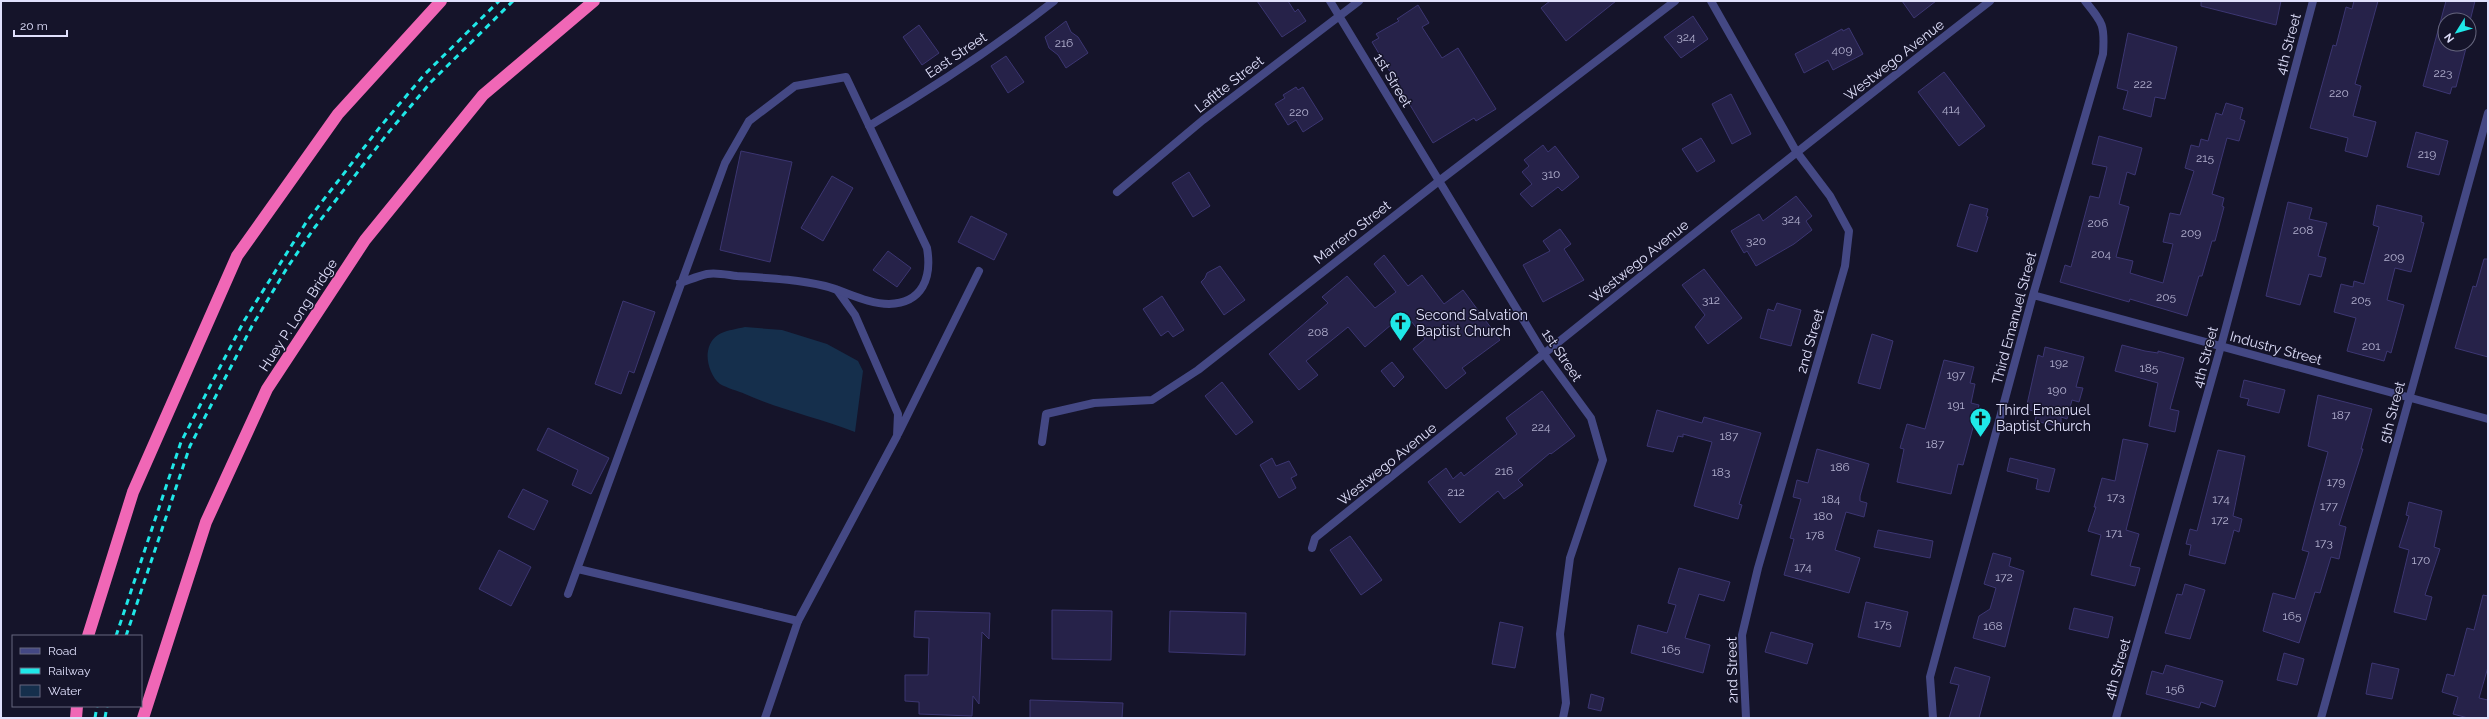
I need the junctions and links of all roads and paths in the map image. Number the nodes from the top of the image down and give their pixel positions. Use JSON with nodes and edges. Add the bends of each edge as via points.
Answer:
{"nodes":[{"id":1,"x":441,"y":1,"type":"edge"},
{"id":2,"x":594,"y":1,"type":"edge"},
{"id":3,"x":1054,"y":1,"type":"edge"},
{"id":4,"x":1330,"y":1,"type":"edge"},
{"id":5,"x":1359,"y":1,"type":"edge"},
{"id":6,"x":1675,"y":1,"type":"edge"},
{"id":7,"x":1711,"y":1,"type":"edge"},
{"id":8,"x":1990,"y":1,"type":"edge"},
{"id":9,"x":2085,"y":1,"type":"edge"},
{"id":10,"x":2313,"y":1,"type":"edge"},
{"id":11,"x":1339,"y":16,"type":"junction"},
{"id":12,"x":2488,"y":113,"type":"edge"},
{"id":13,"x":869,"y":126,"type":"junction"},
{"id":14,"x":1796,"y":151,"type":"junction"},
{"id":15,"x":1439,"y":181,"type":"junction"},
{"id":16,"x":1118,"y":192,"type":"dead end"},
{"id":17,"x":979,"y":272,"type":"dead end"},
{"id":18,"x":680,"y":282,"type":"junction"},
{"id":19,"x":837,"y":290,"type":"junction"},
{"id":20,"x":2033,"y":295,"type":"junction"},
{"id":21,"x":2221,"y":346,"type":"junction"},
{"id":22,"x":1544,"y":354,"type":"junction"},
{"id":23,"x":2410,"y":398,"type":"junction"},
{"id":24,"x":2488,"y":419,"type":"edge"},
{"id":25,"x":897,"y":436,"type":"junction"},
{"id":26,"x":1042,"y":442,"type":"dead end"},
{"id":27,"x":1312,"y":548,"type":"dead end"},
{"id":28,"x":578,"y":569,"type":"junction"},
{"id":29,"x":568,"y":594,"type":"dead end"},
{"id":30,"x":798,"y":621,"type":"junction"},
{"id":31,"x":88,"y":635,"type":"edge"},
{"id":32,"x":77,"y":707,"type":"edge"},
{"id":33,"x":76,"y":718,"type":"edge"},
{"id":34,"x":143,"y":718,"type":"edge"},
{"id":35,"x":765,"y":718,"type":"edge"},
{"id":36,"x":1563,"y":718,"type":"edge"},
{"id":37,"x":1746,"y":718,"type":"edge"},
{"id":38,"x":1933,"y":718,"type":"edge"},
{"id":39,"x":2116,"y":718,"type":"edge"},
{"id":40,"x":2321,"y":718,"type":"edge"}],
"edges":[{"from":1,"to":31,"type":"highway","via":[[338,114],[237,256],[133,492]]},
{"from":2,"to":34,"type":"highway","name":"Huey P. Long Bridge","via":[[483,95],[365,240],[267,389],[206,522]]},
{"from":3,"to":13,"type":"street","name":"East Street","via":[[921,94]]},
{"from":4,"to":11,"type":"street","name":"1st Street"},
{"from":5,"to":11,"type":"street","name":"Lafitte Street"},
{"from":6,"to":15,"type":"street","name":"Marrero Street"},
{"from":7,"to":14,"type":"street","name":"2nd Street"},
{"from":8,"to":14,"type":"street","name":"Westwego Avenue"},
{"from":9,"to":20,"type":"street","name":"Third Emanuel Street","via":[[2100,20],[2104,31],[2103,54]]},
{"from":10,"to":21,"type":"street","name":"4th Street"},
{"from":11,"to":15,"type":"street","name":"1st Street"},
{"from":11,"to":16,"type":"street","name":"Lafitte Street","via":[[1203,120]]},
{"from":12,"to":23,"type":"street","name":"5th Street"},
{"from":13,"to":18,"type":"street","via":[[846,77],[795,86],[749,121],[725,163]]},
{"from":13,"to":19,"type":"street","via":[[927,248],[930,265],[927,281],[919,292],[905,300],[890,304],[877,303]]},
{"from":14,"to":22,"type":"street","name":"Westwego Avenue"},
{"from":14,"to":37,"type":"street","name":"2nd Street","via":[[1830,196],[1849,231],[1845,266],[1758,568],[1742,636]]},
{"from":15,"to":22,"type":"street","name":"1st Street"},
{"from":15,"to":26,"type":"street","name":"Marrero Street","via":[[1192,374],[1152,400],[1094,402],[1046,414]]},
{"from":17,"to":25,"type":"street"},
{"from":18,"to":19,"type":"street","via":[[708,274],[789,280]]},
{"from":18,"to":28,"type":"street"},
{"from":19,"to":25,"type":"street","via":[[855,315],[898,414]]},
{"from":20,"to":21,"type":"street","name":"Industry Street"},
{"from":20,"to":38,"type":"street","name":"Third Emanuel Street","via":[[1930,677]]},
{"from":21,"to":23,"type":"street","name":"Industry Street"},
{"from":21,"to":39,"type":"street","name":"4th Street"},
{"from":22,"to":27,"type":"street","name":"Westwego Avenue","via":[[1315,538]]},
{"from":22,"to":36,"type":"street","name":"1st Street","via":[[1590,418],[1603,460],[1570,558],[1560,634],[1566,703]]},
{"from":23,"to":24,"type":"street","name":"Industry Street"},
{"from":23,"to":40,"type":"street","name":"5th Street"},
{"from":25,"to":30,"type":"street"},
{"from":28,"to":29,"type":"street"},
{"from":28,"to":30,"type":"street"},
{"from":30,"to":35,"type":"street"},
{"from":32,"to":33,"type":"highway"}]}
